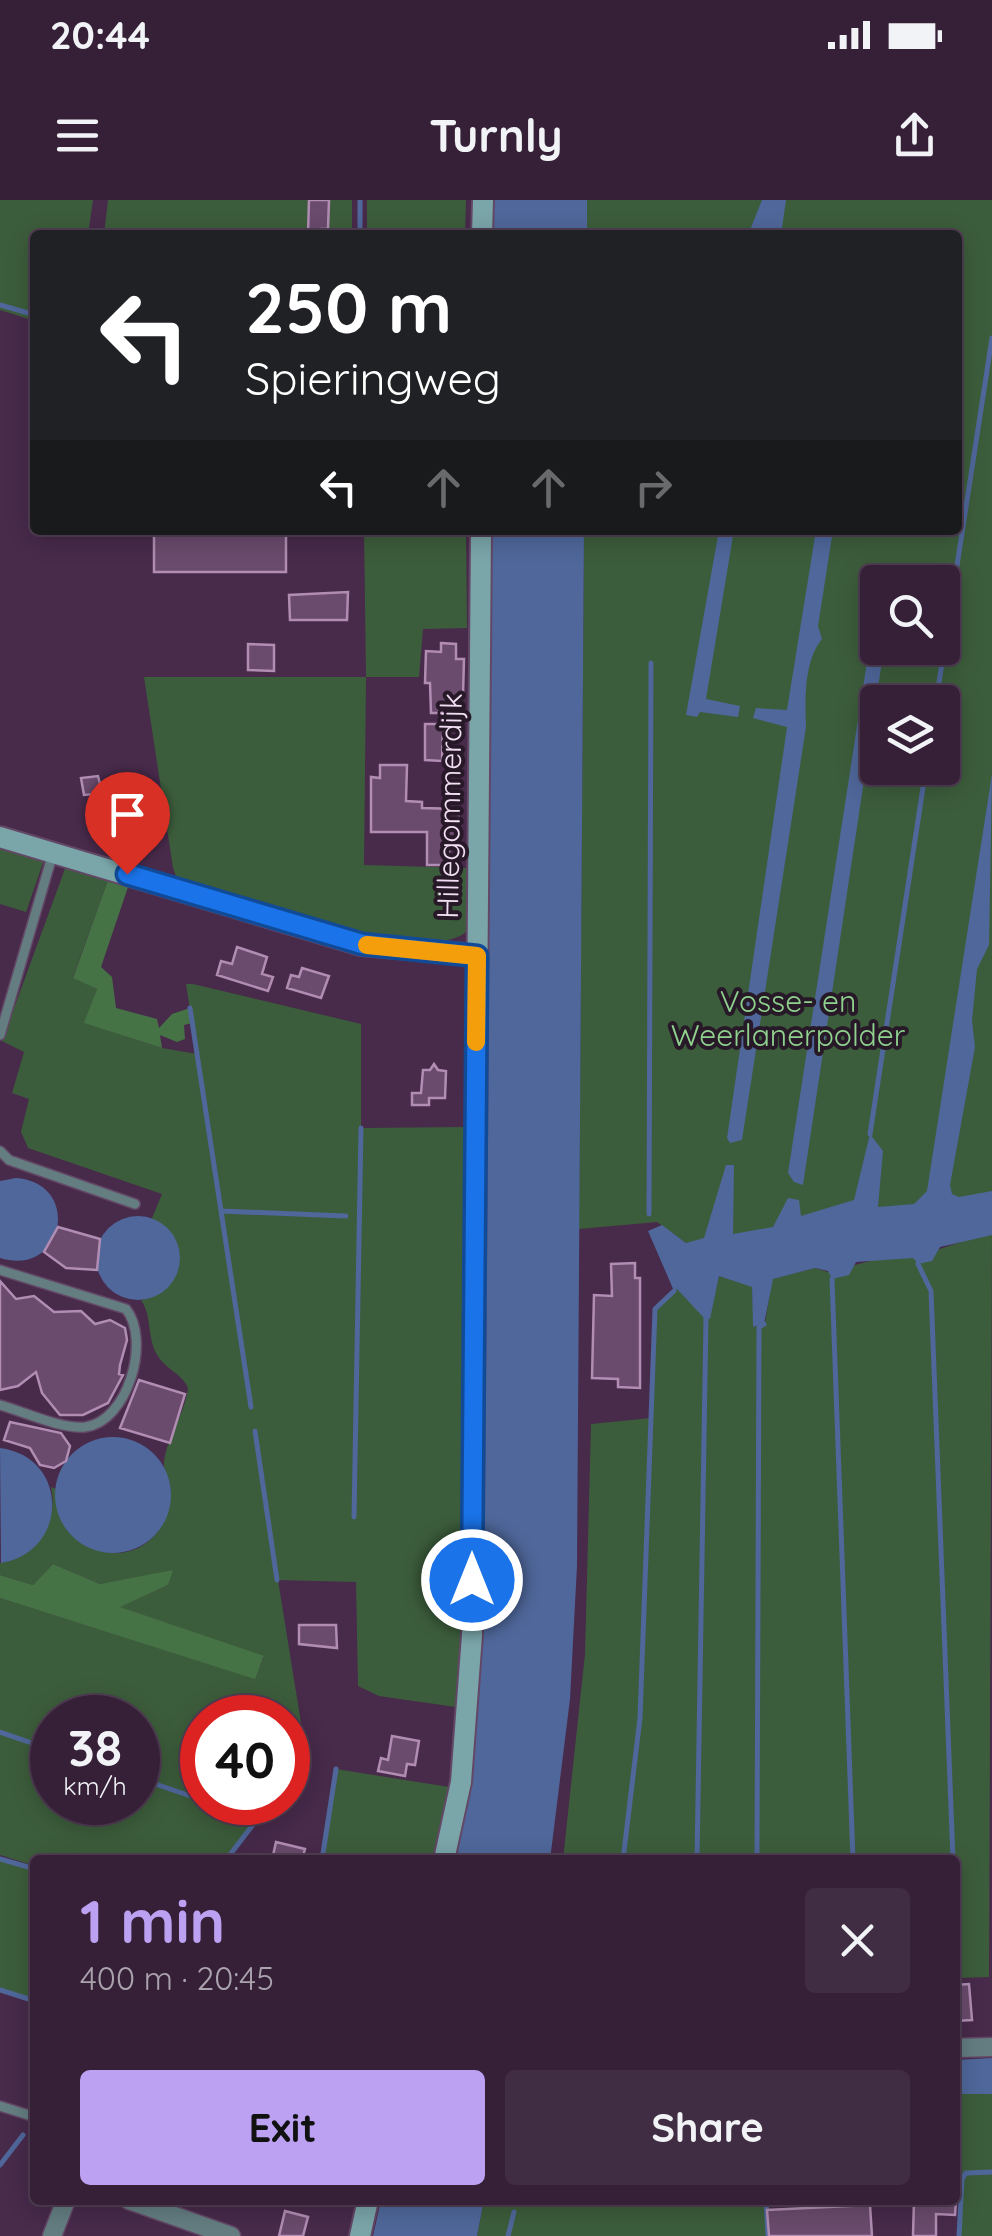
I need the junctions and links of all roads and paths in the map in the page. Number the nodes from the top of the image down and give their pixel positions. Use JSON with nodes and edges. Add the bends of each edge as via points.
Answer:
{"nodes":[{"id":1,"x":482,"y":200,"type":"edge"},
{"id":2,"x":482,"y":230,"type":"edge"},
{"id":3,"x":481,"y":535,"type":"edge"},
{"id":4,"x":0,"y":837,"type":"edge"},
{"id":5,"x":53,"y":854,"type":"junction"},
{"id":6,"x":477,"y":956,"type":"junction"},
{"id":7,"x":0,"y":1035,"type":"edge"},
{"id":8,"x":0,"y":1151,"type":"edge"},
{"id":9,"x":135,"y":1204,"type":"dead end"},
{"id":10,"x":0,"y":1270,"type":"edge"},
{"id":11,"x":0,"y":1406,"type":"edge"},
{"id":12,"x":445,"y":1855,"type":"edge"},
{"id":13,"x":992,"y":2046,"type":"edge"},
{"id":14,"x":960,"y":2048,"type":"edge"},
{"id":15,"x":0,"y":2106,"type":"edge"},
{"id":16,"x":30,"y":2115,"type":"edge"},
{"id":17,"x":64,"y":2205,"type":"edge"},
{"id":18,"x":143,"y":2205,"type":"edge"},
{"id":19,"x":367,"y":2205,"type":"edge"},
{"id":20,"x":52,"y":2236,"type":"edge"},
{"id":21,"x":231,"y":2236,"type":"edge"},
{"id":22,"x":360,"y":2236,"type":"edge"}],
"edges":[{"from":1,"to":2,"type":"street"},
{"from":3,"to":6,"type":"street","name":"Hillegommerdijk"},
{"from":4,"to":5,"type":"street"},
{"from":5,"to":6,"type":"street","via":[[362,944]]},
{"from":5,"to":7,"type":"lane"},
{"from":6,"to":12,"type":"street","name":"Hillegommerdijk","via":[[472,1635],[461,1782]]},
{"from":8,"to":9,"type":"lane","via":[[9,1160]]},
{"from":10,"to":11,"type":"lane","via":[[126,1309],[140,1341],[118,1406],[100,1423],[76,1426]]},
{"from":13,"to":14,"type":"street"},
{"from":15,"to":16,"type":"lane"},
{"from":17,"to":20,"type":"street"},
{"from":18,"to":21,"type":"street"},
{"from":19,"to":22,"type":"street"}]}
